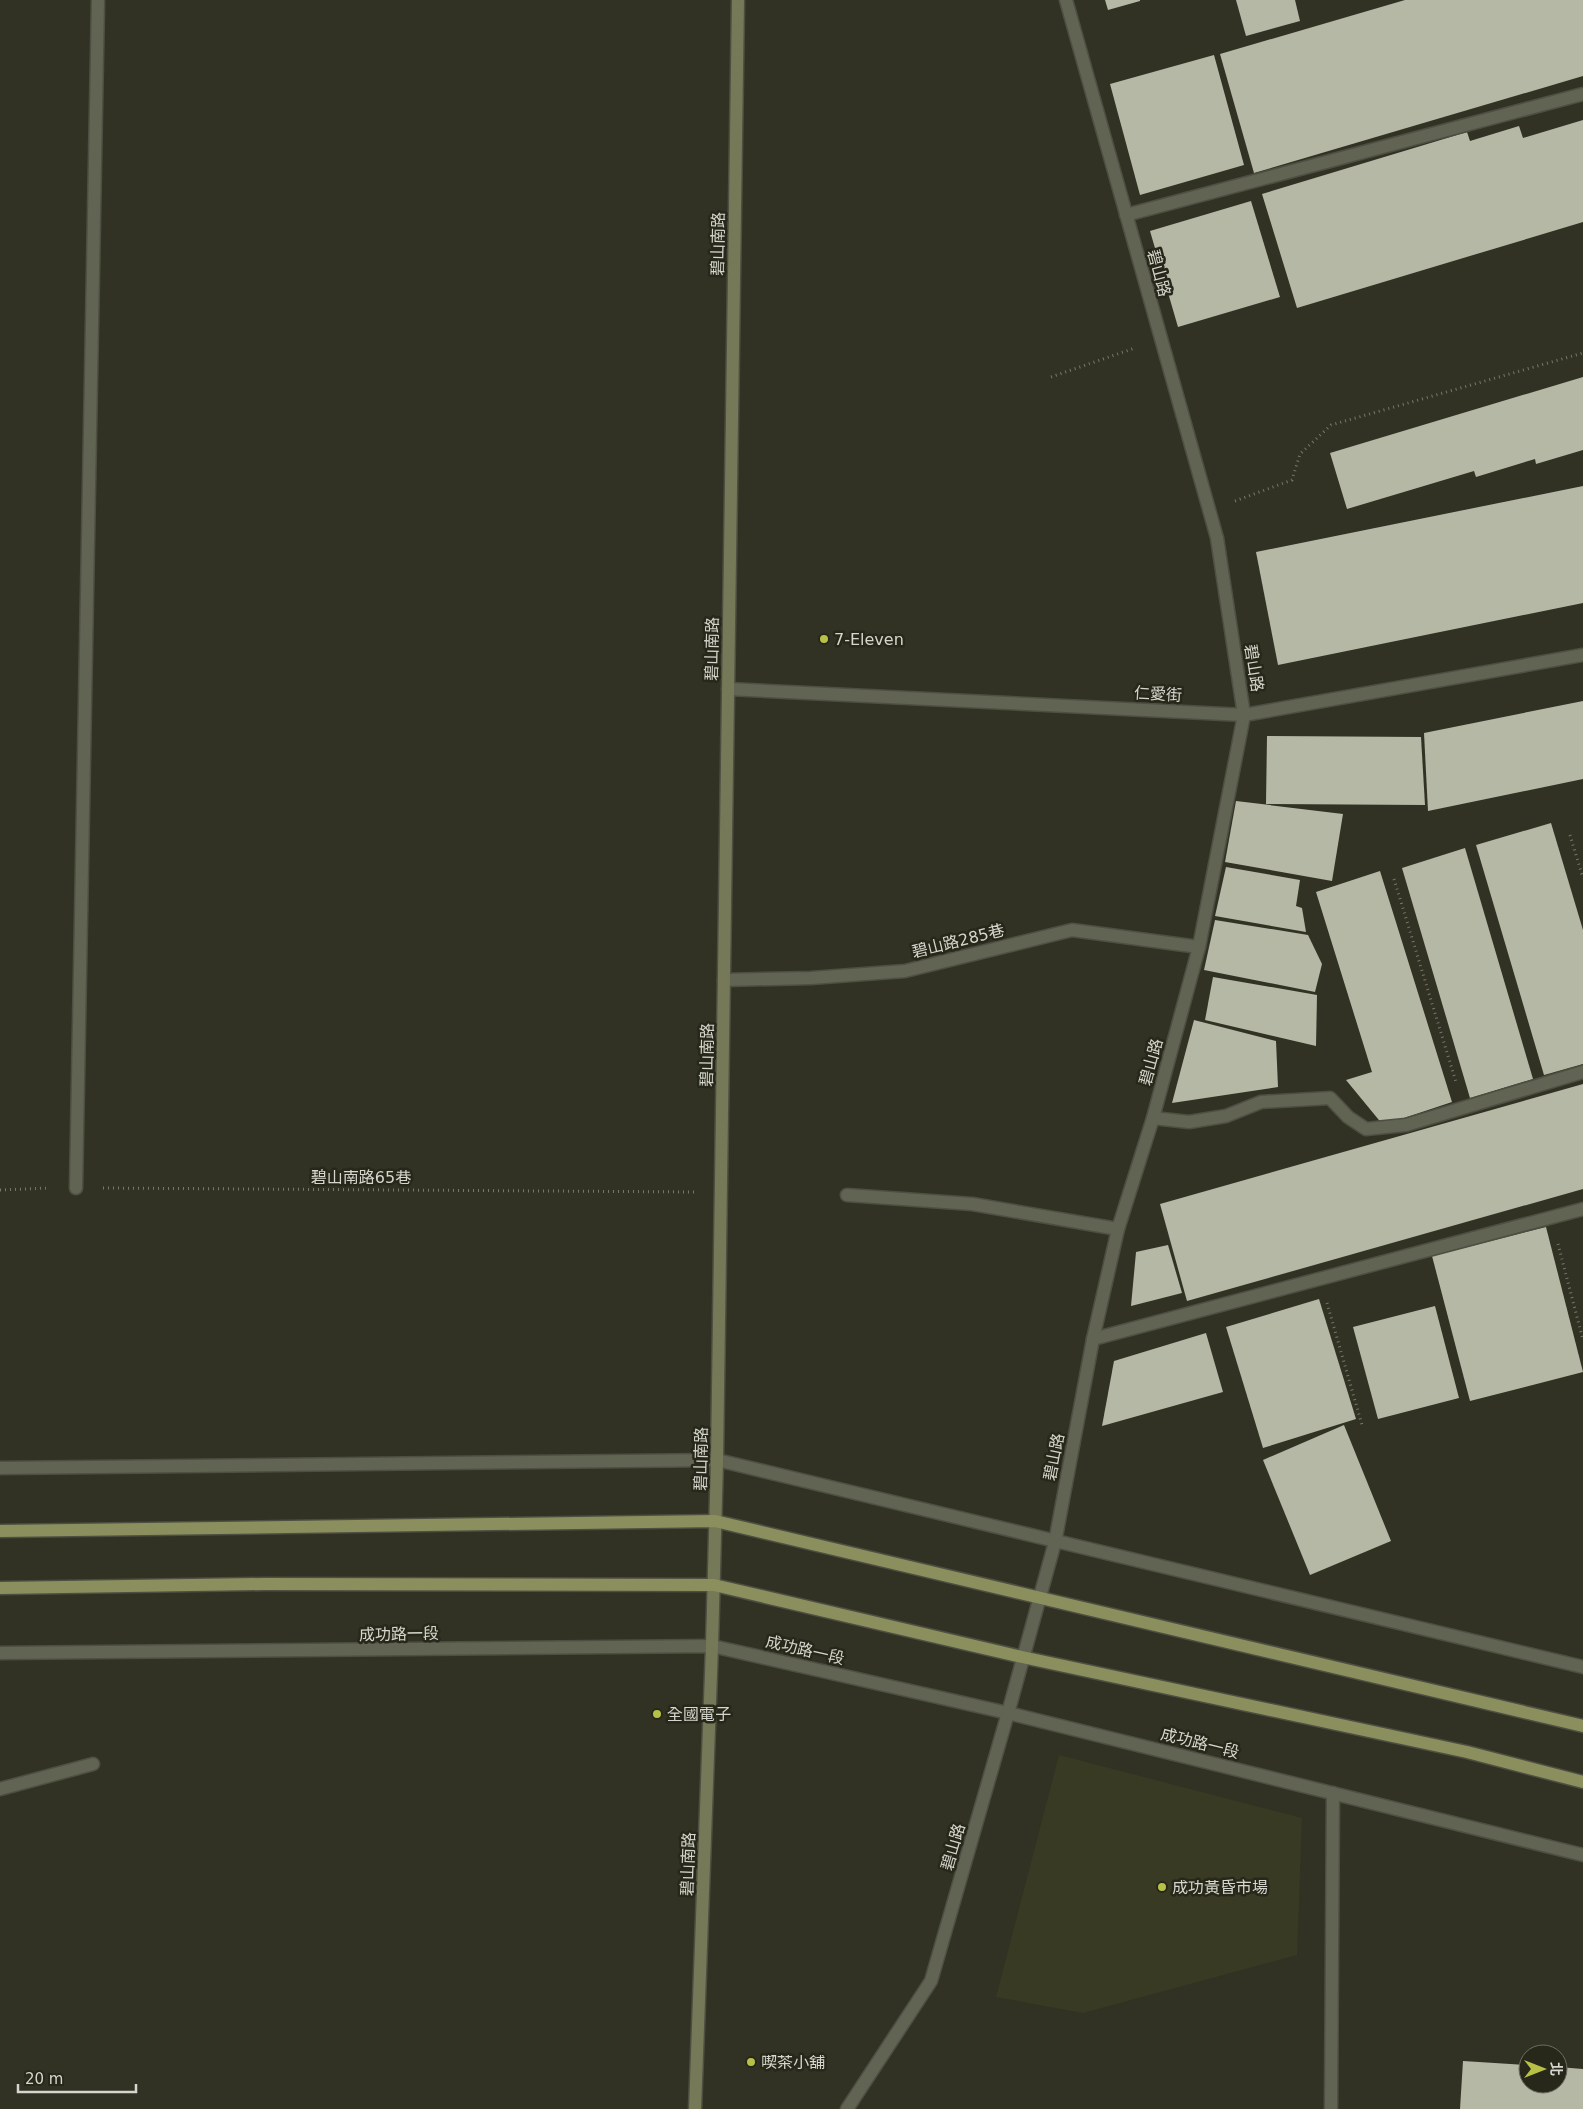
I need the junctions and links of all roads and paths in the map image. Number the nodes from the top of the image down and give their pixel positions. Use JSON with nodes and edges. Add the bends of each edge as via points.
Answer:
{"nodes":[{"id":1,"x":98,"y":0,"type":"edge"},
{"id":2,"x":738,"y":0,"type":"edge"},
{"id":3,"x":1066,"y":0,"type":"edge"},
{"id":4,"x":1583,"y":94,"type":"edge"},
{"id":5,"x":1126,"y":215,"type":"junction"},
{"id":6,"x":1161,"y":339,"type":"junction"},
{"id":7,"x":1583,"y":353,"type":"edge"},
{"id":8,"x":1051,"y":377,"type":"dead end"},
{"id":9,"x":1209,"y":510,"type":"junction"},
{"id":10,"x":1583,"y":655,"type":"edge"},
{"id":11,"x":728,"y":689,"type":"junction"},
{"id":12,"x":1244,"y":715,"type":"junction"},
{"id":13,"x":1570,"y":835,"type":"dead end"},
{"id":14,"x":1583,"y":878,"type":"edge"},
{"id":15,"x":1394,"y":879,"type":"dead end"},
{"id":16,"x":1198,"y":947,"type":"junction"},
{"id":17,"x":724,"y":980,"type":"junction"},
{"id":18,"x":1583,"y":1072,"type":"edge"},
{"id":19,"x":1464,"y":1107,"type":"junction"},
{"id":20,"x":1153,"y":1118,"type":"junction"},
{"id":21,"x":76,"y":1188,"type":"junction"},
{"id":22,"x":0,"y":1190,"type":"edge"},
{"id":23,"x":722,"y":1192,"type":"junction"},
{"id":24,"x":847,"y":1195,"type":"dead end"},
{"id":25,"x":1583,"y":1209,"type":"edge"},
{"id":26,"x":1551,"y":1218,"type":"junction"},
{"id":27,"x":1118,"y":1229,"type":"junction"},
{"id":28,"x":1320,"y":1279,"type":"junction"},
{"id":29,"x":1093,"y":1339,"type":"junction"},
{"id":30,"x":1583,"y":1340,"type":"edge"},
{"id":31,"x":1362,"y":1425,"type":"dead end"},
{"id":32,"x":717,"y":1460,"type":"junction"},
{"id":33,"x":0,"y":1468,"type":"edge"},
{"id":34,"x":715,"y":1521,"type":"junction"},
{"id":35,"x":0,"y":1531,"type":"edge"},
{"id":36,"x":1055,"y":1542,"type":"junction"},
{"id":37,"x":714,"y":1585,"type":"junction"},
{"id":38,"x":0,"y":1588,"type":"edge"},
{"id":39,"x":1040,"y":1598,"type":"junction"},
{"id":40,"x":712,"y":1646,"type":"junction"},
{"id":41,"x":0,"y":1653,"type":"edge"},
{"id":42,"x":1022,"y":1657,"type":"junction"},
{"id":43,"x":1583,"y":1668,"type":"edge"},
{"id":44,"x":1008,"y":1713,"type":"junction"},
{"id":45,"x":1583,"y":1726,"type":"edge"},
{"id":46,"x":93,"y":1764,"type":"dead end"},
{"id":47,"x":1583,"y":1782,"type":"edge"},
{"id":48,"x":0,"y":1789,"type":"edge"},
{"id":49,"x":1333,"y":1793,"type":"junction"},
{"id":50,"x":1583,"y":1855,"type":"edge"},
{"id":51,"x":695,"y":2109,"type":"edge"},
{"id":52,"x":847,"y":2109,"type":"edge"},
{"id":53,"x":1331,"y":2109,"type":"edge"}],
"edges":[{"from":1,"to":21,"type":"street"},
{"from":2,"to":11,"type":"main road","name":"碧山南路"},
{"from":3,"to":5,"type":"street","name":"碧山路"},
{"from":4,"to":5,"type":"street"},
{"from":5,"to":6,"type":"street","name":"碧山路"},
{"from":6,"to":8,"type":"path"},
{"from":6,"to":9,"type":"street","name":"碧山路"},
{"from":7,"to":9,"type":"path","via":[[1331,425],[1300,454],[1292,480]]},
{"from":9,"to":12,"type":"street","name":"碧山路","via":[[1217,538]]},
{"from":10,"to":12,"type":"street","name":"仁愛街"},
{"from":11,"to":12,"type":"street","name":"仁愛街"},
{"from":11,"to":17,"type":"main road","name":"碧山南路"},
{"from":12,"to":16,"type":"street","name":"碧山路"},
{"from":13,"to":14,"type":"path"},
{"from":15,"to":19,"type":"path"},
{"from":16,"to":17,"type":"street","name":"碧山路285巷","via":[[1072,930],[904,971]]},
{"from":16,"to":20,"type":"street","name":"碧山路"},
{"from":17,"to":23,"type":"main road","name":"碧山南路"},
{"from":18,"to":19,"type":"street"},
{"from":19,"to":20,"type":"street","via":[[1406,1125],[1366,1129],[1348,1117],[1330,1098],[1261,1102],[1226,1116],[1189,1122]]},
{"from":20,"to":27,"type":"street","name":"碧山路"},
{"from":21,"to":22,"type":"path","name":"碧山南路65巷"},
{"from":21,"to":23,"type":"path","name":"碧山南路65巷"},
{"from":23,"to":32,"type":"main road","name":"碧山南路"},
{"from":24,"to":27,"type":"street","via":[[972,1204]]},
{"from":25,"to":26,"type":"street"},
{"from":26,"to":28,"type":"street"},
{"from":26,"to":30,"type":"path"},
{"from":27,"to":29,"type":"street","name":"碧山路"},
{"from":28,"to":29,"type":"street"},
{"from":28,"to":31,"type":"path"},
{"from":29,"to":36,"type":"street","name":"碧山路"},
{"from":32,"to":33,"type":"street"},
{"from":32,"to":34,"type":"main road","name":"碧山南路"},
{"from":32,"to":36,"type":"street"},
{"from":34,"to":35,"type":"main road"},
{"from":34,"to":37,"type":"main road","name":"碧山南路"},
{"from":34,"to":39,"type":"main road"},
{"from":36,"to":39,"type":"street","name":"碧山路"},
{"from":36,"to":43,"type":"street"},
{"from":37,"to":38,"type":"main road","via":[[264,1584]]},
{"from":37,"to":40,"type":"main road","name":"碧山南路"},
{"from":37,"to":42,"type":"main road"},
{"from":39,"to":42,"type":"street","name":"碧山路"},
{"from":39,"to":45,"type":"main road"},
{"from":40,"to":41,"type":"street","name":"成功路一段"},
{"from":40,"to":44,"type":"street","name":"成功路一段"},
{"from":40,"to":51,"type":"main road","name":"碧山南路"},
{"from":42,"to":44,"type":"street","name":"碧山路"},
{"from":42,"to":47,"type":"main road","via":[[1467,1752]]},
{"from":44,"to":49,"type":"street","name":"成功路一段"},
{"from":44,"to":52,"type":"street","name":"碧山路","via":[[931,1980]]},
{"from":46,"to":48,"type":"street"},
{"from":49,"to":50,"type":"street","name":"成功路一段"},
{"from":49,"to":53,"type":"street"}]}
